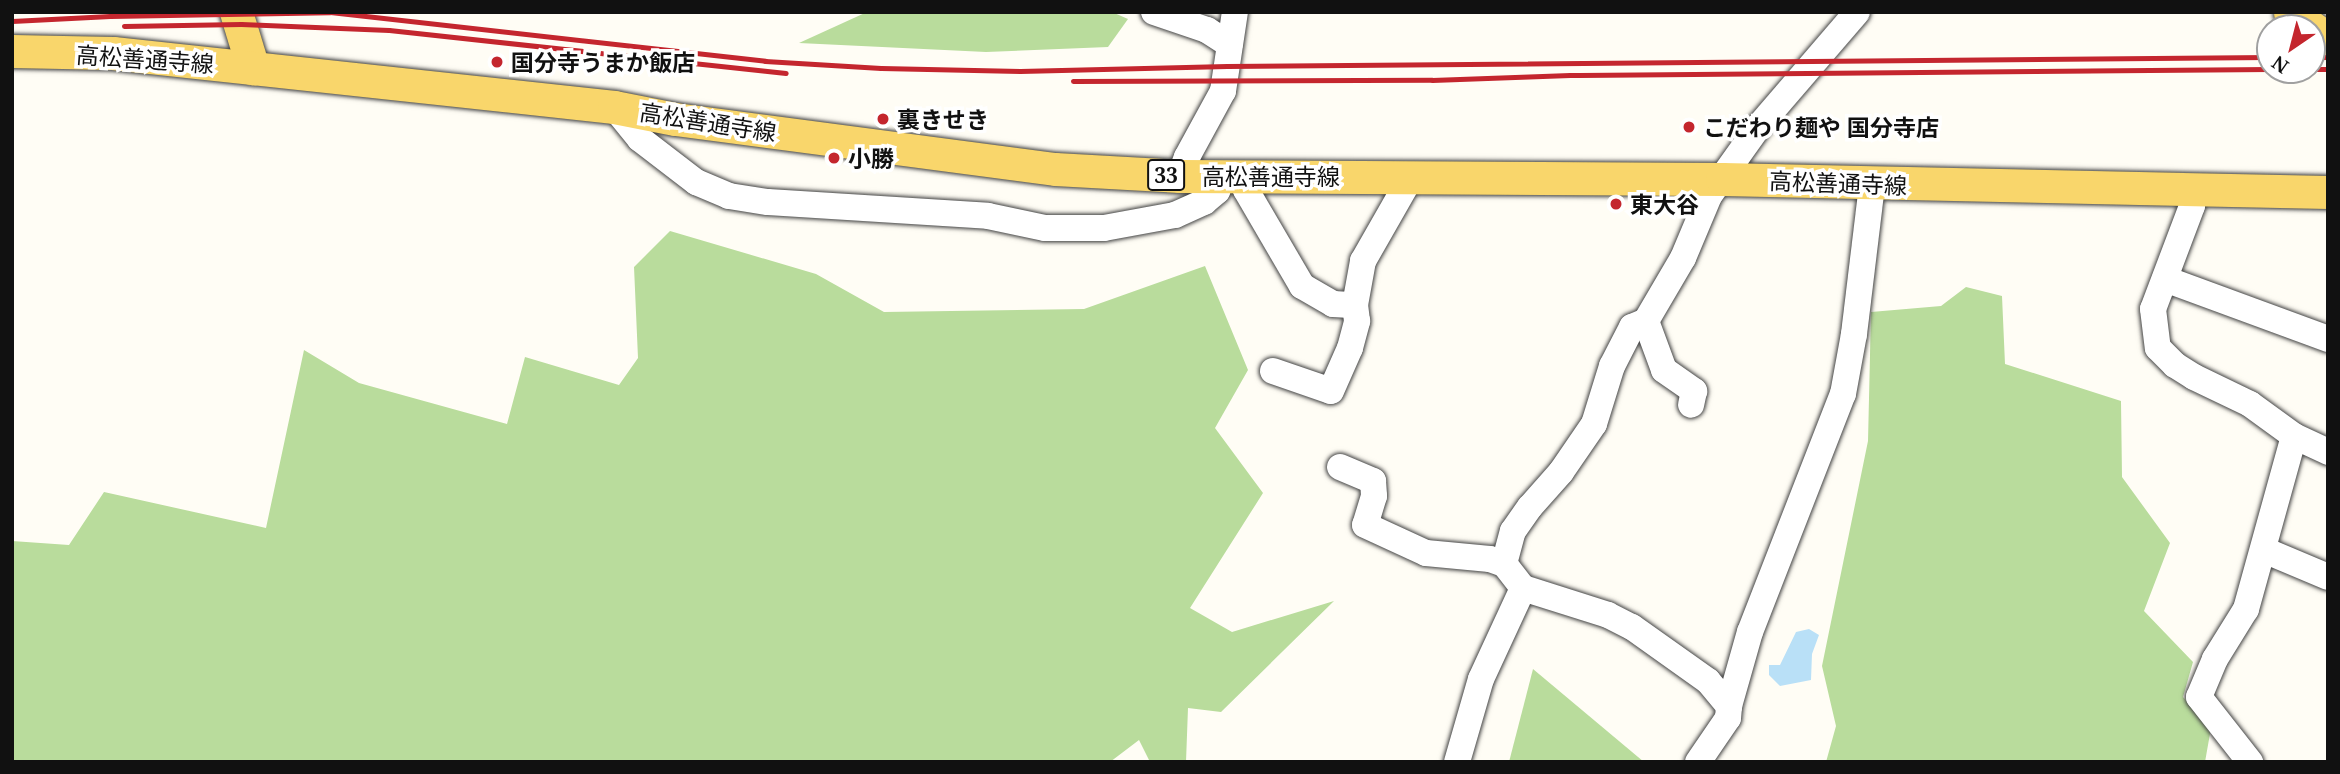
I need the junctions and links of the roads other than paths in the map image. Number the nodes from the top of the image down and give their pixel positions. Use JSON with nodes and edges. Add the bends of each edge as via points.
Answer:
{"nodes":[{"id":1,"x":236,"y":12,"type":"edge"},
{"id":2,"x":1154,"y":12,"type":"edge"},
{"id":3,"x":1235,"y":12,"type":"edge"},
{"id":4,"x":1857,"y":12,"type":"edge"},
{"id":5,"x":2290,"y":12,"type":"edge"},
{"id":6,"x":2328,"y":39,"type":"edge"},
{"id":7,"x":1230,"y":45,"type":"junction"},
{"id":8,"x":12,"y":51,"type":"edge"},
{"id":9,"x":253,"y":68,"type":"junction"},
{"id":10,"x":614,"y":107,"type":"junction"},
{"id":11,"x":1180,"y":176,"type":"junction"},
{"id":12,"x":1233,"y":176,"type":"junction"},
{"id":13,"x":1411,"y":177,"type":"junction"},
{"id":14,"x":1722,"y":179,"type":"junction"},
{"id":15,"x":1872,"y":185,"type":"junction"},
{"id":16,"x":2194,"y":191,"type":"junction"},
{"id":17,"x":2328,"y":192,"type":"edge"},
{"id":18,"x":2165,"y":279,"type":"junction"},
{"id":19,"x":1355,"y":305,"type":"junction"},
{"id":20,"x":1646,"y":321,"type":"junction"},
{"id":21,"x":2328,"y":339,"type":"edge"},
{"id":22,"x":1273,"y":371,"type":"dead end"},
{"id":23,"x":1691,"y":405,"type":"dead end"},
{"id":24,"x":2294,"y":436,"type":"junction"},
{"id":25,"x":2328,"y":452,"type":"edge"},
{"id":26,"x":1339,"y":467,"type":"dead end"},
{"id":27,"x":2264,"y":550,"type":"junction"},
{"id":28,"x":1504,"y":564,"type":"junction"},
{"id":29,"x":2328,"y":577,"type":"edge"},
{"id":30,"x":1523,"y":587,"type":"junction"},
{"id":31,"x":1729,"y":706,"type":"junction"},
{"id":32,"x":1457,"y":762,"type":"edge"},
{"id":33,"x":1698,"y":762,"type":"edge"},
{"id":34,"x":2250,"y":762,"type":"edge"}],
"edges":[{"from":1,"to":9,"type":"main road"},
{"from":2,"to":7,"type":"street","via":[[1207,30]]},
{"from":3,"to":7,"type":"street"},
{"from":4,"to":14,"type":"street","via":[[1759,126]]},
{"from":5,"to":6,"type":"main road"},
{"from":7,"to":11,"type":"street","via":[[1223,91]]},
{"from":8,"to":9,"type":"main road","name":"高松善通寺線","number":"33","via":[[113,54]]},
{"from":9,"to":10,"type":"main road","name":"高松善通寺線","number":"33"},
{"from":10,"to":11,"type":"main road","name":"高松善通寺線","number":"33","via":[[1055,169]]},
{"from":10,"to":12,"type":"street","via":[[640,139],[696,182],[729,195],[768,202],[988,216],[1045,228],[1104,228],[1175,215],[1204,202]]},
{"from":11,"to":12,"type":"main road","name":"高松善通寺線","number":"33"},
{"from":12,"to":13,"type":"main road","name":"高松善通寺線","number":"33"},
{"from":12,"to":19,"type":"street","via":[[1246,190],[1302,286],[1333,304]]},
{"from":13,"to":14,"type":"main road","name":"高松善通寺線","number":"33"},
{"from":13,"to":19,"type":"street","via":[[1363,261]]},
{"from":14,"to":15,"type":"main road","name":"高松善通寺線","number":"33"},
{"from":14,"to":20,"type":"street","via":[[1709,196],[1684,258]]},
{"from":15,"to":16,"type":"main road","name":"高松善通寺線","number":"33"},
{"from":15,"to":31,"type":"street","via":[[1843,394],[1750,632]]},
{"from":16,"to":17,"type":"main road","name":"高松善通寺線","number":"33"},
{"from":16,"to":18,"type":"street"},
{"from":18,"to":21,"type":"street"},
{"from":18,"to":24,"type":"street","via":[[2153,309],[2158,348],[2194,377],[2250,404]]},
{"from":19,"to":22,"type":"street","via":[[1357,321],[1350,348],[1331,391]]},
{"from":20,"to":23,"type":"street","via":[[1664,370],[1694,391]]},
{"from":20,"to":28,"type":"street","via":[[1632,327],[1612,366],[1594,424],[1513,531]]},
{"from":24,"to":25,"type":"street"},
{"from":24,"to":27,"type":"street"},
{"from":26,"to":28,"type":"street","via":[[1373,481],[1374,496],[1365,525],[1426,553]]},
{"from":27,"to":29,"type":"street"},
{"from":27,"to":34,"type":"street","via":[[2246,609],[2215,659],[2199,697]]},
{"from":28,"to":30,"type":"street"},
{"from":30,"to":31,"type":"street","via":[[1632,627],[1708,681]]},
{"from":30,"to":32,"type":"street","via":[[1481,679]]},
{"from":31,"to":33,"type":"street","via":[[1728,718]]}]}
